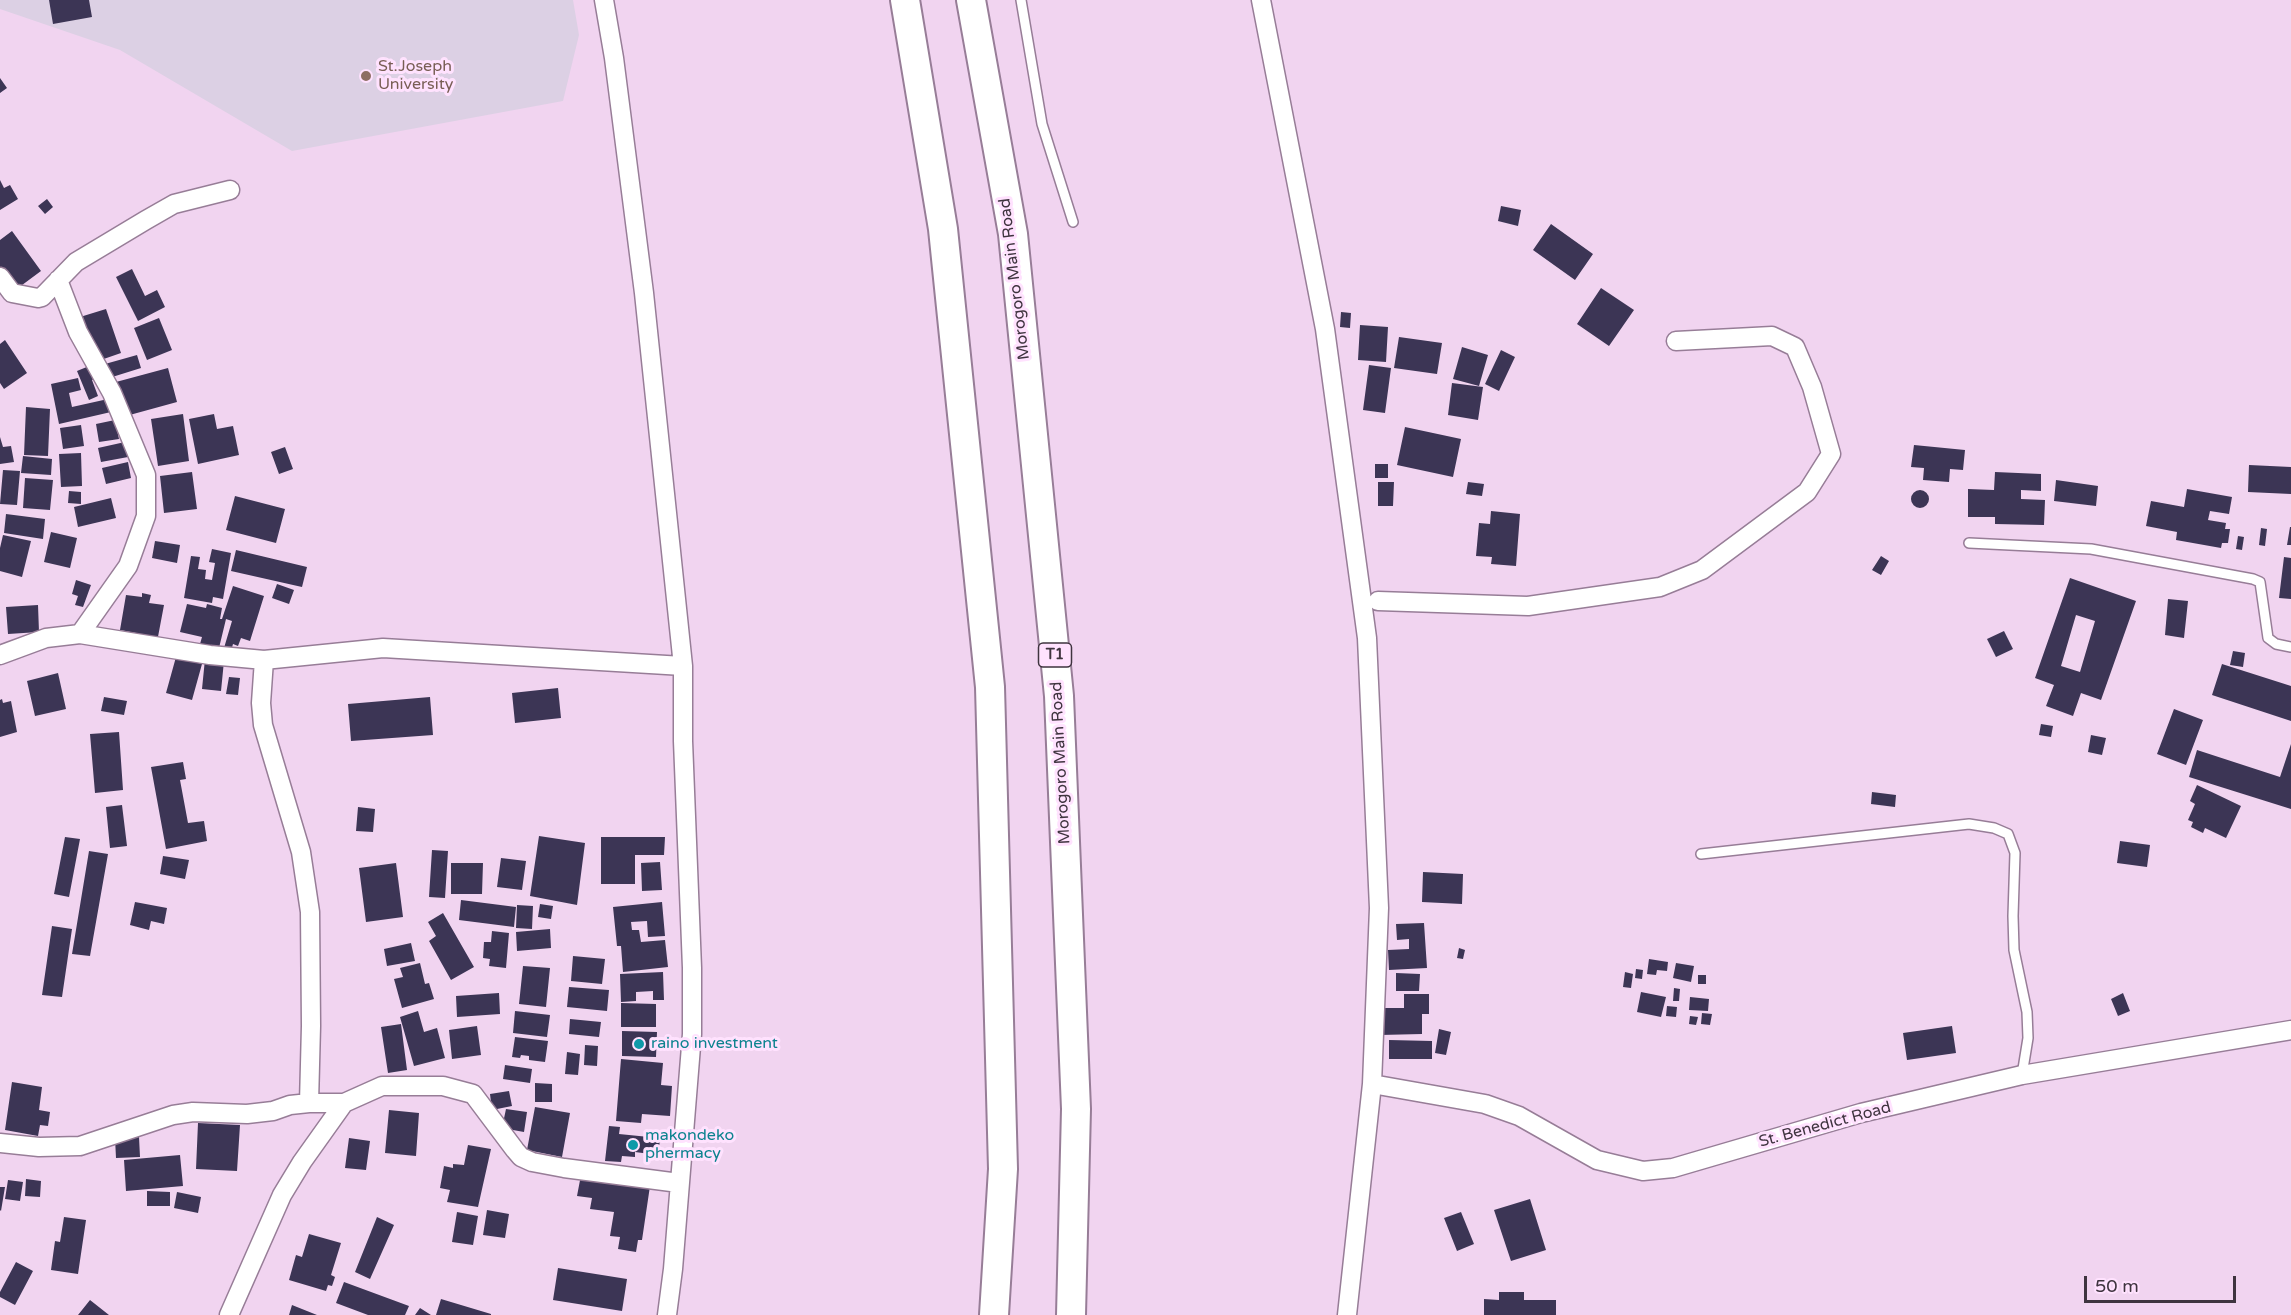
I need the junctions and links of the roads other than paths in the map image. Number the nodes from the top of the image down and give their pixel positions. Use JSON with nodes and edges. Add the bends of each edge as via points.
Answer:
{"nodes":[{"id":1,"x":604,"y":0,"type":"edge"},
{"id":2,"x":904,"y":0,"type":"edge"},
{"id":3,"x":971,"y":0,"type":"edge"},
{"id":4,"x":1021,"y":0,"type":"edge"},
{"id":5,"x":1261,"y":0,"type":"edge"},
{"id":6,"x":230,"y":189,"type":"dead end"},
{"id":7,"x":1073,"y":222,"type":"dead end"},
{"id":8,"x":0,"y":277,"type":"edge"},
{"id":9,"x":58,"y":280,"type":"junction"},
{"id":10,"x":1676,"y":341,"type":"dead end"},
{"id":11,"x":1969,"y":543,"type":"dead end"},
{"id":12,"x":1377,"y":601,"type":"dead end"},
{"id":13,"x":80,"y":634,"type":"junction"},
{"id":14,"x":2291,"y":646,"type":"edge"},
{"id":15,"x":0,"y":655,"type":"edge"},
{"id":16,"x":264,"y":660,"type":"junction"},
{"id":17,"x":683,"y":666,"type":"junction"},
{"id":18,"x":1701,"y":854,"type":"dead end"},
{"id":19,"x":2291,"y":1030,"type":"edge"},
{"id":20,"x":2022,"y":1075,"type":"junction"},
{"id":21,"x":1372,"y":1084,"type":"junction"},
{"id":22,"x":309,"y":1103,"type":"junction"},
{"id":23,"x":344,"y":1103,"type":"junction"},
{"id":24,"x":0,"y":1143,"type":"edge"},
{"id":25,"x":679,"y":1183,"type":"junction"},
{"id":26,"x":229,"y":1315,"type":"edge"},
{"id":27,"x":667,"y":1315,"type":"edge"},
{"id":28,"x":994,"y":1315,"type":"edge"},
{"id":29,"x":1071,"y":1315,"type":"edge"},
{"id":30,"x":1347,"y":1315,"type":"edge"}],
"edges":[{"from":1,"to":17,"type":"street","via":[[644,293]]},
{"from":2,"to":28,"type":"highway","via":[[943,229],[990,687],[1002,1169]]},
{"from":3,"to":29,"type":"highway","name":"Morogoro Main Road","number":"T1","via":[[1013,234],[1059,696],[1076,1109]]},
{"from":4,"to":7,"type":"lane","via":[[1042,124]]},
{"from":5,"to":21,"type":"street","via":[[1325,329],[1367,638],[1379,908]]},
{"from":6,"to":9,"type":"street","via":[[174,204],[76,262]]},
{"from":8,"to":9,"type":"street","via":[[12,293],[38,298]]},
{"from":9,"to":13,"type":"street","via":[[78,332],[111,393],[146,475],[146,516],[128,566]]},
{"from":10,"to":12,"type":"street","via":[[1772,336],[1794,347],[1812,387],[1831,454],[1807,492],[1702,570],[1660,587],[1528,606]]},
{"from":11,"to":14,"type":"lane","via":[[2091,549],[2253,579],[2260,582],[2264,593],[2268,638],[2276,644]]},
{"from":13,"to":15,"type":"street","via":[[46,638]]},
{"from":13,"to":16,"type":"street"},
{"from":16,"to":17,"type":"street","via":[[383,648]]},
{"from":16,"to":22,"type":"street","via":[[263,725],[301,852],[310,912]]},
{"from":17,"to":25,"type":"street","via":[[692,1034]]},
{"from":18,"to":20,"type":"lane","via":[[1969,824],[2008,834],[2015,853],[2014,950],[2027,1012],[2028,1038]]},
{"from":19,"to":20,"type":"street","name":"St. Benedict Road"},
{"from":20,"to":21,"type":"street","name":"St. Benedict Road","via":[[1861,1113],[1673,1168],[1643,1171],[1597,1160],[1519,1116],[1485,1104]]},
{"from":21,"to":30,"type":"street"},
{"from":22,"to":23,"type":"street"},
{"from":22,"to":24,"type":"street","via":[[247,1114],[173,1115],[80,1146]]},
{"from":23,"to":25,"type":"street","via":[[382,1086],[464,1090],[473,1094],[521,1156],[532,1162]]},
{"from":23,"to":26,"type":"street","via":[[282,1195]]},
{"from":25,"to":27,"type":"street"}]}
